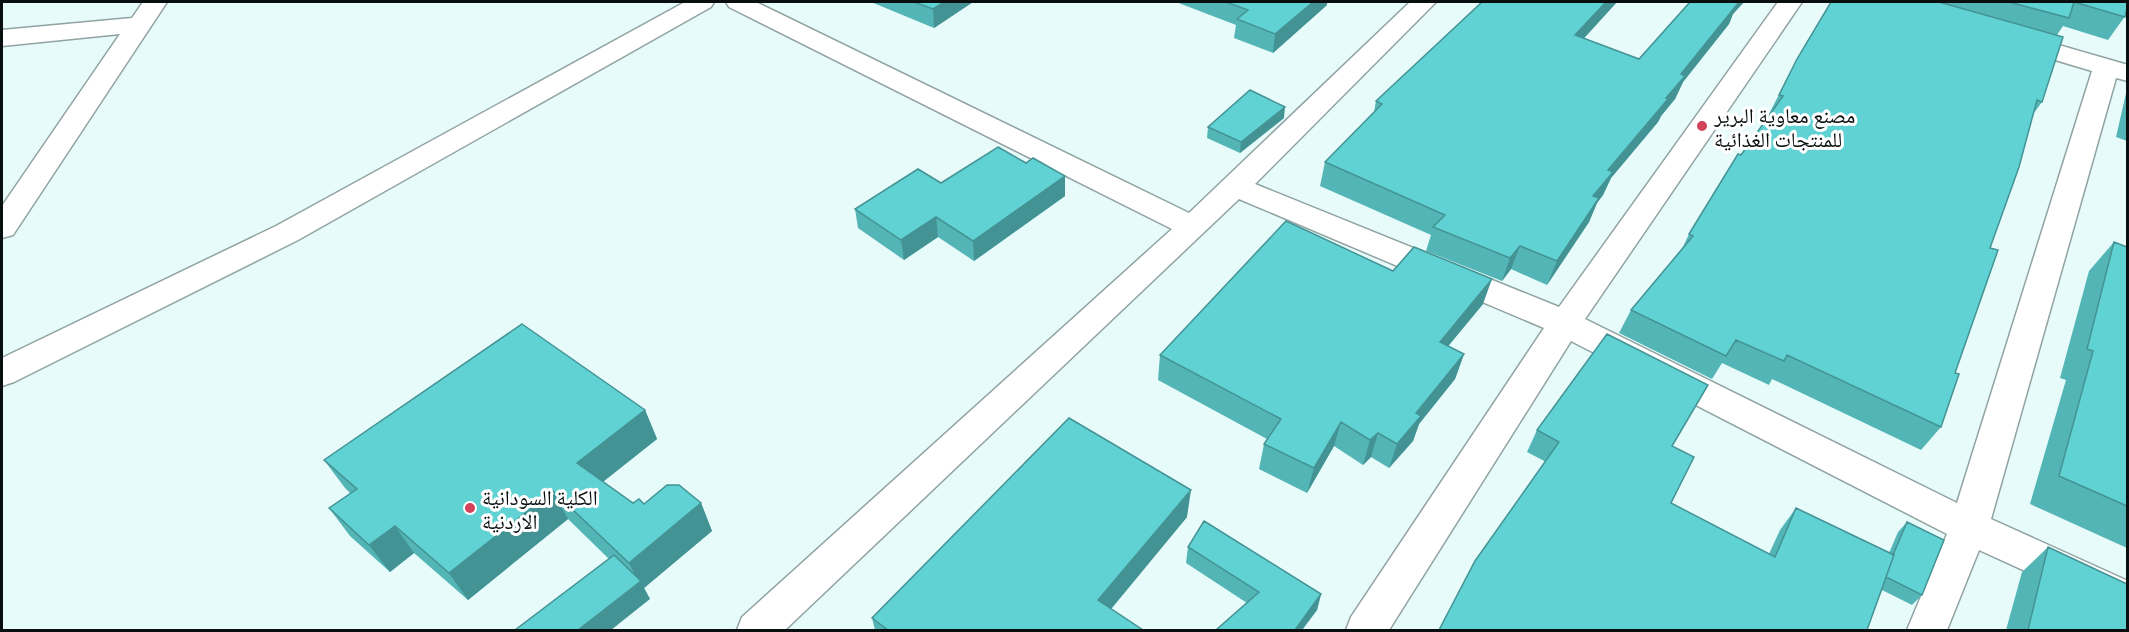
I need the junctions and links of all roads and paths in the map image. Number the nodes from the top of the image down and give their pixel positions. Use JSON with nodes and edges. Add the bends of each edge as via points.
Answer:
{"nodes":[{"id":1,"x":155,"y":2,"type":"edge"},
{"id":2,"x":702,"y":2,"type":"edge"},
{"id":3,"x":738,"y":2,"type":"edge"},
{"id":4,"x":1424,"y":2,"type":"edge"},
{"id":5,"x":1790,"y":2,"type":"edge"},
{"id":6,"x":138,"y":25,"type":"junction"},
{"id":7,"x":1995,"y":34,"type":"edge"},
{"id":8,"x":2,"y":38,"type":"edge"},
{"id":9,"x":2117,"y":70,"type":"edge"},
{"id":10,"x":1234,"y":186,"type":"junction"},
{"id":11,"x":1193,"y":227,"type":"junction"},
{"id":12,"x":2,"y":228,"type":"edge"},
{"id":13,"x":1565,"y":323,"type":"junction"},
{"id":14,"x":2,"y":373,"type":"edge"},
{"id":15,"x":1969,"y":527,"type":"junction"},
{"id":16,"x":2127,"y":600,"type":"edge"},
{"id":17,"x":757,"y":630,"type":"edge"},
{"id":18,"x":1366,"y":630,"type":"edge"},
{"id":19,"x":1927,"y":630,"type":"edge"}],
"edges":[{"from":1,"to":6,"type":"street"},
{"from":2,"to":14,"type":"street","via":[[287,233]]},
{"from":3,"to":11,"type":"street"},
{"from":4,"to":10,"type":"street"},
{"from":5,"to":13,"type":"street"},
{"from":6,"to":8,"type":"street"},
{"from":6,"to":12,"type":"street"},
{"from":7,"to":9,"type":"street"},
{"from":9,"to":15,"type":"street"},
{"from":10,"to":11,"type":"street"},
{"from":10,"to":13,"type":"street"},
{"from":11,"to":17,"type":"street"},
{"from":13,"to":15,"type":"street"},
{"from":13,"to":18,"type":"street"},
{"from":15,"to":16,"type":"street"},
{"from":15,"to":19,"type":"street"}]}
